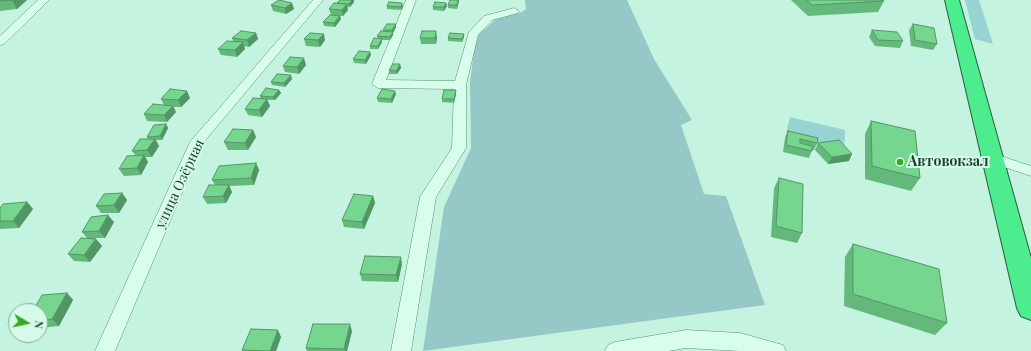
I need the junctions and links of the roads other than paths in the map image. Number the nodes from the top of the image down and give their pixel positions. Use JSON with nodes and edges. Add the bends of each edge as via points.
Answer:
{"nodes":[{"id":1,"x":44,"y":0,"type":"edge"},
{"id":2,"x":318,"y":0,"type":"edge"},
{"id":3,"x":411,"y":0,"type":"edge"},
{"id":4,"x":952,"y":0,"type":"edge"},
{"id":5,"x":514,"y":11,"type":"dead end"},
{"id":6,"x":0,"y":42,"type":"edge"},
{"id":7,"x":460,"y":85,"type":"junction"},
{"id":8,"x":991,"y":158,"type":"junction"},
{"id":9,"x":1031,"y":172,"type":"edge"},
{"id":10,"x":1031,"y":308,"type":"edge"},
{"id":11,"x":105,"y":351,"type":"edge"},
{"id":12,"x":401,"y":351,"type":"edge"},
{"id":13,"x":615,"y":351,"type":"edge"},
{"id":14,"x":776,"y":351,"type":"edge"}],
"edges":[{"from":1,"to":6,"type":"street"},
{"from":2,"to":11,"type":"street","name":"улица Озёрная","via":[[196,142]]},
{"from":3,"to":7,"type":"street","via":[[378,84]]},
{"from":4,"to":8,"type":"highway"},
{"from":5,"to":7,"type":"street","via":[[488,18],[473,34]]},
{"from":7,"to":12,"type":"street","via":[[459,148],[428,197]]},
{"from":8,"to":9,"type":"street"},
{"from":8,"to":10,"type":"highway"},
{"from":13,"to":14,"type":"street","via":[[686,339],[740,342]]}]}
